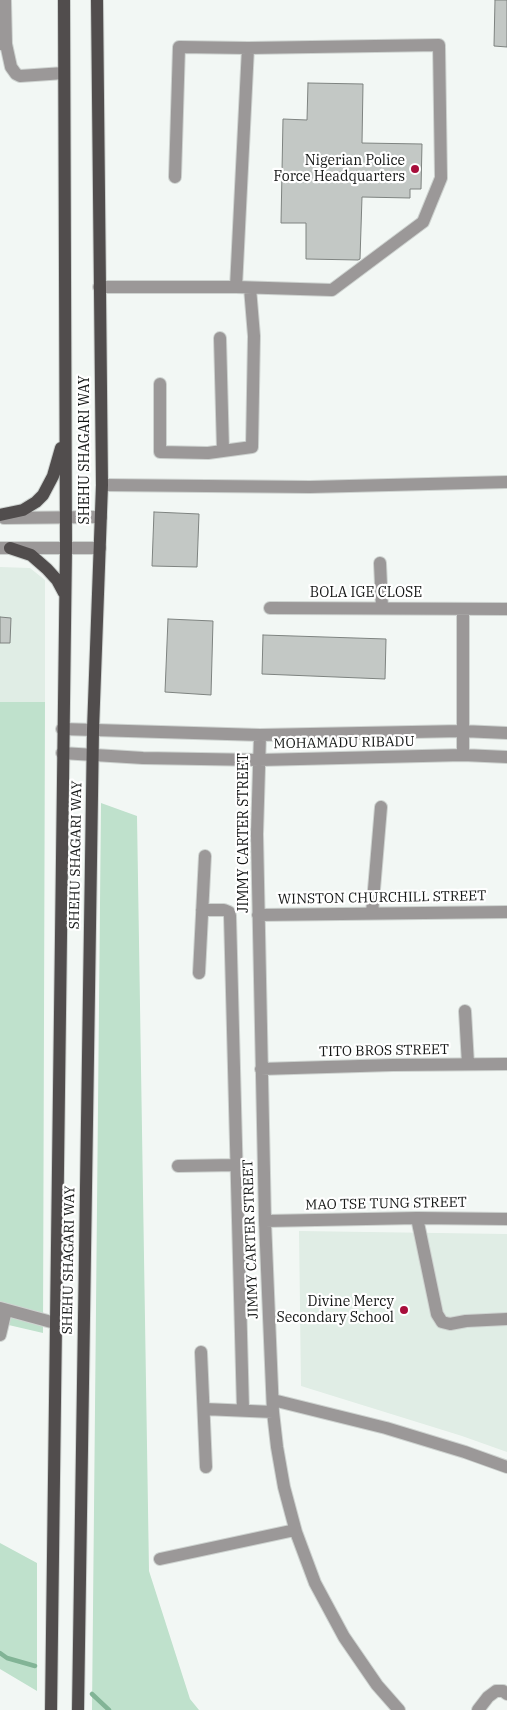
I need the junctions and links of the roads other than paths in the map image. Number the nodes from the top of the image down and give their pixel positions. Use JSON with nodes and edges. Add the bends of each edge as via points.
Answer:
{"nodes":[{"id":1,"x":5,"y":0,"type":"edge"},
{"id":2,"x":64,"y":0,"type":"edge"},
{"id":3,"x":97,"y":0,"type":"edge"},
{"id":4,"x":3,"y":44,"type":"edge"},
{"id":5,"x":248,"y":48,"type":"junction"},
{"id":6,"x":64,"y":74,"type":"junction"},
{"id":7,"x":175,"y":177,"type":"dead end"},
{"id":8,"x":99,"y":287,"type":"junction"},
{"id":9,"x":236,"y":287,"type":"junction"},
{"id":10,"x":250,"y":288,"type":"junction"},
{"id":11,"x":220,"y":338,"type":"dead end"},
{"id":12,"x":160,"y":384,"type":"dead end"},
{"id":13,"x":65,"y":436,"type":"junction"},
{"id":14,"x":223,"y":451,"type":"junction"},
{"id":15,"x":507,"y":482,"type":"edge"},
{"id":16,"x":102,"y":485,"type":"junction"},
{"id":17,"x":0,"y":516,"type":"edge"},
{"id":18,"x":65,"y":516,"type":"junction"},
{"id":19,"x":101,"y":516,"type":"junction"},
{"id":20,"x":5,"y":548,"type":"edge"},
{"id":21,"x":66,"y":548,"type":"junction"},
{"id":22,"x":100,"y":548,"type":"junction"},
{"id":23,"x":380,"y":564,"type":"dead end"},
{"id":24,"x":65,"y":594,"type":"junction"},
{"id":25,"x":270,"y":608,"type":"dead end"},
{"id":26,"x":382,"y":608,"type":"junction"},
{"id":27,"x":463,"y":609,"type":"junction"},
{"id":28,"x":507,"y":609,"type":"edge"},
{"id":29,"x":62,"y":728,"type":"junction"},
{"id":30,"x":93,"y":730,"type":"junction"},
{"id":31,"x":462,"y":731,"type":"junction"},
{"id":32,"x":507,"y":733,"type":"edge"},
{"id":33,"x":260,"y":735,"type":"junction"},
{"id":34,"x":62,"y":753,"type":"junction"},
{"id":35,"x":463,"y":755,"type":"junction"},
{"id":36,"x":93,"y":756,"type":"junction"},
{"id":37,"x":507,"y":757,"type":"edge"},
{"id":38,"x":258,"y":760,"type":"junction"},
{"id":39,"x":382,"y":807,"type":"dead end"},
{"id":40,"x":205,"y":856,"type":"dead end"},
{"id":41,"x":202,"y":910,"type":"junction"},
{"id":42,"x":507,"y":912,"type":"edge"},
{"id":43,"x":372,"y":913,"type":"junction"},
{"id":44,"x":258,"y":914,"type":"junction"},
{"id":45,"x":199,"y":973,"type":"dead end"},
{"id":46,"x":465,"y":1011,"type":"dead end"},
{"id":47,"x":468,"y":1064,"type":"junction"},
{"id":48,"x":507,"y":1064,"type":"edge"},
{"id":49,"x":261,"y":1070,"type":"junction"},
{"id":50,"x":236,"y":1165,"type":"junction"},
{"id":51,"x":178,"y":1166,"type":"dead end"},
{"id":52,"x":417,"y":1218,"type":"junction"},
{"id":53,"x":507,"y":1219,"type":"edge"},
{"id":54,"x":265,"y":1222,"type":"junction"},
{"id":55,"x":3,"y":1309,"type":"edge"},
{"id":56,"x":507,"y":1319,"type":"edge"},
{"id":57,"x":54,"y":1323,"type":"junction"},
{"id":58,"x":0,"y":1335,"type":"edge"},
{"id":59,"x":201,"y":1352,"type":"dead end"},
{"id":60,"x":273,"y":1406,"type":"junction"},
{"id":61,"x":204,"y":1409,"type":"junction"},
{"id":62,"x":243,"y":1410,"type":"junction"},
{"id":63,"x":206,"y":1466,"type":"dead end"},
{"id":64,"x":507,"y":1467,"type":"edge"},
{"id":65,"x":295,"y":1530,"type":"junction"},
{"id":66,"x":160,"y":1559,"type":"dead end"},
{"id":67,"x":507,"y":1694,"type":"edge"},
{"id":68,"x":51,"y":1710,"type":"edge"},
{"id":69,"x":78,"y":1710,"type":"edge"},
{"id":70,"x":399,"y":1710,"type":"edge"},
{"id":71,"x":478,"y":1710,"type":"edge"}],
"edges":[{"from":1,"to":4,"type":"street"},
{"from":2,"to":6,"type":"main road","name":"SHEHU SHAGARI WAY"},
{"from":3,"to":8,"type":"main road","name":"SHEHU SHAGARI WAY"},
{"from":4,"to":6,"type":"street","via":[[11,67],[20,76]]},
{"from":5,"to":7,"type":"street","via":[[179,47]]},
{"from":5,"to":9,"type":"street"},
{"from":5,"to":10,"type":"street","via":[[439,45],[441,178],[423,222],[332,290]]},
{"from":6,"to":13,"type":"main road","name":"SHEHU SHAGARI WAY"},
{"from":8,"to":9,"type":"street"},
{"from":8,"to":16,"type":"main road","name":"SHEHU SHAGARI WAY"},
{"from":9,"to":10,"type":"street"},
{"from":10,"to":14,"type":"street","via":[[254,345],[252,447]]},
{"from":11,"to":14,"type":"street"},
{"from":12,"to":14,"type":"street","via":[[160,452]]},
{"from":13,"to":17,"type":"main road","via":[[53,476],[43,495],[23,510]]},
{"from":13,"to":18,"type":"main road","name":"SHEHU SHAGARI WAY"},
{"from":15,"to":16,"type":"street","via":[[310,487]]},
{"from":16,"to":19,"type":"main road","name":"SHEHU SHAGARI WAY"},
{"from":17,"to":18,"type":"street"},
{"from":18,"to":19,"type":"street"},
{"from":18,"to":21,"type":"main road","name":"SHEHU SHAGARI WAY"},
{"from":19,"to":22,"type":"main road","name":"SHEHU SHAGARI WAY"},
{"from":20,"to":21,"type":"street"},
{"from":20,"to":24,"type":"main road","via":[[31,555],[57,580]]},
{"from":21,"to":22,"type":"street"},
{"from":21,"to":24,"type":"main road","name":"SHEHU SHAGARI WAY"},
{"from":22,"to":30,"type":"main road","name":"SHEHU SHAGARI WAY"},
{"from":23,"to":26,"type":"street"},
{"from":24,"to":29,"type":"main road","name":"SHEHU SHAGARI WAY"},
{"from":25,"to":26,"type":"street","name":"BOLA IGE CLOSE"},
{"from":26,"to":27,"type":"street","name":"BOLA IGE CLOSE"},
{"from":27,"to":28,"type":"street","name":"BOLA IGE CLOSE"},
{"from":27,"to":31,"type":"street"},
{"from":29,"to":30,"type":"street","name":"MOHAMADU RIBADU"},
{"from":29,"to":34,"type":"main road","name":"SHEHU SHAGARI WAY"},
{"from":30,"to":33,"type":"street","name":"MOHAMADU RIBADU"},
{"from":30,"to":36,"type":"main road","name":"SHEHU SHAGARI WAY"},
{"from":31,"to":32,"type":"street","name":"MOHAMADU RIBADU"},
{"from":31,"to":33,"type":"street","name":"MOHAMADU RIBADU"},
{"from":31,"to":35,"type":"street"},
{"from":33,"to":38,"type":"street","name":"JIMMY CARTER STREET"},
{"from":34,"to":36,"type":"street","name":"MOHAMADU RIBADU"},
{"from":34,"to":57,"type":"main road","name":"SHEHU SHAGARI WAY"},
{"from":35,"to":37,"type":"street","name":"MOHAMADU RIBADU"},
{"from":35,"to":38,"type":"street","name":"MOHAMADU RIBADU"},
{"from":36,"to":38,"type":"street","name":"MOHAMADU RIBADU"},
{"from":36,"to":69,"type":"main road","name":"SHEHU SHAGARI WAY"},
{"from":38,"to":44,"type":"street","name":"JIMMY CARTER STREET"},
{"from":39,"to":43,"type":"street"},
{"from":40,"to":41,"type":"street"},
{"from":41,"to":45,"type":"street"},
{"from":41,"to":50,"type":"street","via":[[224,910],[230,916]]},
{"from":42,"to":43,"type":"street","name":"WINSTON CHURCHILL STREET"},
{"from":43,"to":44,"type":"street","name":"WINSTON CHURCHILL STREET"},
{"from":44,"to":49,"type":"street","name":"JIMMY CARTER STREET"},
{"from":46,"to":47,"type":"street"},
{"from":47,"to":48,"type":"street","name":"TITO BROS STREET"},
{"from":47,"to":49,"type":"street","name":"TITO BROS STREET"},
{"from":49,"to":54,"type":"street","name":"JIMMY CARTER STREET"},
{"from":50,"to":51,"type":"street"},
{"from":50,"to":62,"type":"street"},
{"from":52,"to":53,"type":"street","name":"MAO TSE TUNG STREET"},
{"from":52,"to":54,"type":"street","name":"MAO TSE TUNG STREET"},
{"from":52,"to":56,"type":"street","via":[[437,1314],[442,1322]]},
{"from":54,"to":60,"type":"street","name":"JIMMY CARTER STREET"},
{"from":55,"to":57,"type":"street"},
{"from":55,"to":58,"type":"street"},
{"from":57,"to":68,"type":"main road","name":"SHEHU SHAGARI WAY"},
{"from":59,"to":61,"type":"street"},
{"from":60,"to":62,"type":"street"},
{"from":60,"to":64,"type":"street","via":[[386,1428]]},
{"from":60,"to":65,"type":"street","name":"JIMMY CARTER STREET","via":[[283,1479]]},
{"from":61,"to":62,"type":"street"},
{"from":61,"to":63,"type":"street"},
{"from":65,"to":66,"type":"street"},
{"from":65,"to":70,"type":"street","name":"JIMMY CARTER STREET","via":[[315,1583],[344,1637],[377,1685]]},
{"from":67,"to":71,"type":"street","via":[[496,1691]]}]}
